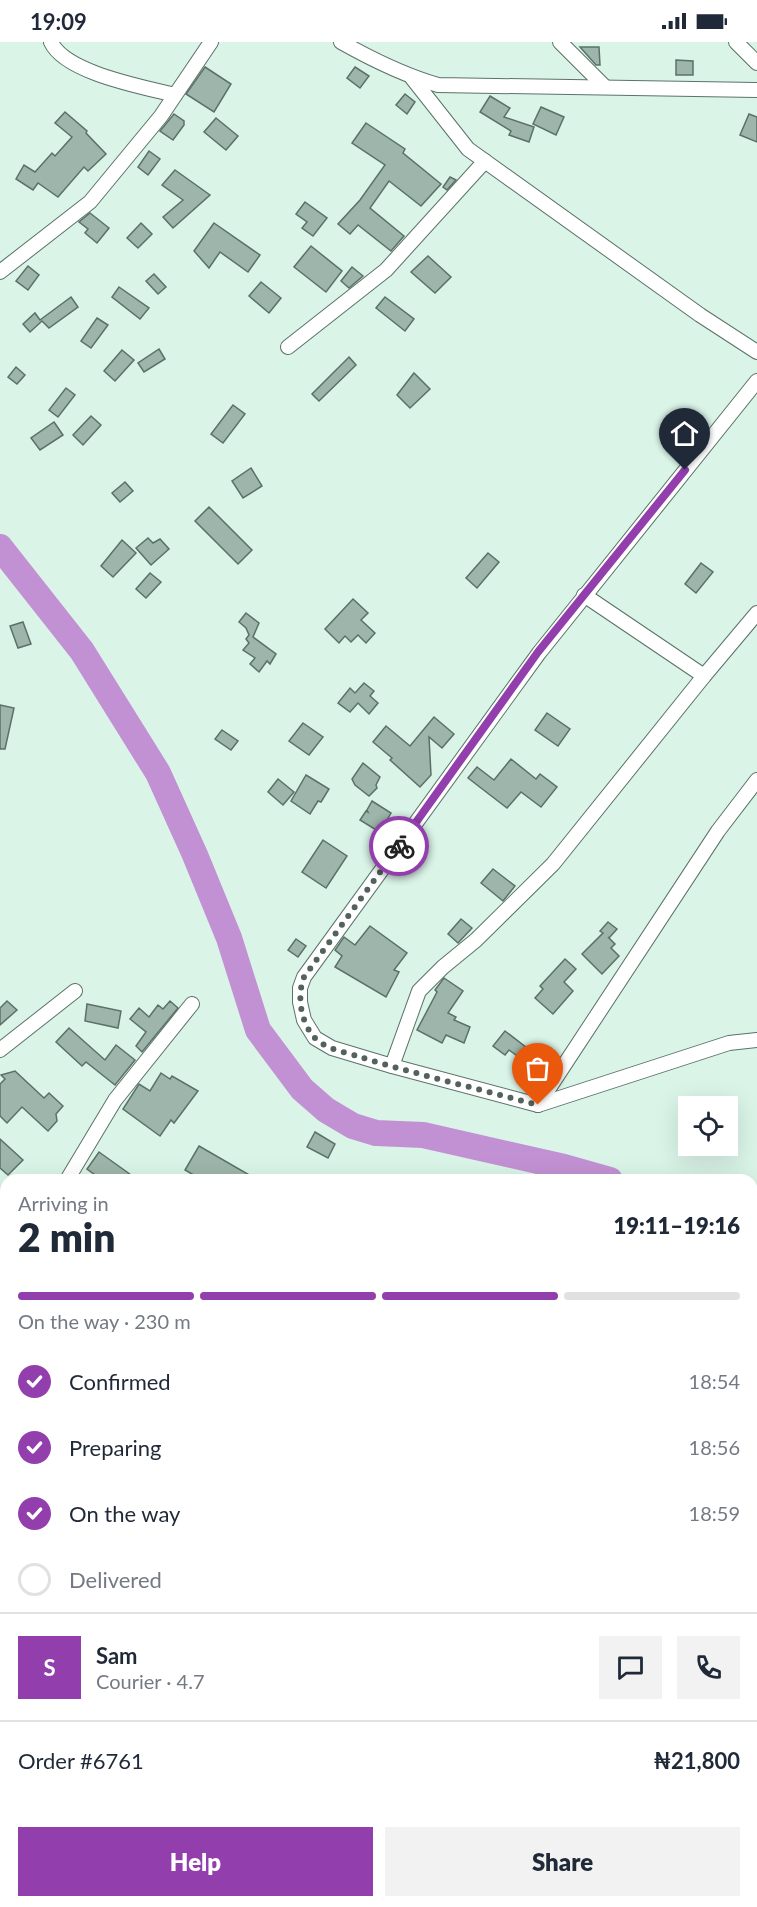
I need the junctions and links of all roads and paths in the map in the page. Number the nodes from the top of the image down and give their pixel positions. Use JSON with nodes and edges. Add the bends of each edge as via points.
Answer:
{"nodes":[{"id":1,"x":51,"y":42,"type":"edge"},
{"id":2,"x":211,"y":42,"type":"edge"},
{"id":3,"x":341,"y":42,"type":"edge"},
{"id":4,"x":560,"y":42,"type":"edge"},
{"id":5,"x":736,"y":42,"type":"edge"},
{"id":6,"x":757,"y":63,"type":"edge"},
{"id":7,"x":412,"y":78,"type":"junction"},
{"id":8,"x":605,"y":87,"type":"junction"},
{"id":9,"x":757,"y":90,"type":"edge"},
{"id":10,"x":175,"y":95,"type":"junction"},
{"id":11,"x":485,"y":161,"type":"junction"},
{"id":12,"x":0,"y":272,"type":"edge"},
{"id":13,"x":288,"y":347,"type":"dead end"},
{"id":14,"x":757,"y":352,"type":"edge"},
{"id":15,"x":757,"y":381,"type":"edge"},
{"id":16,"x":585,"y":595,"type":"junction"},
{"id":17,"x":757,"y":613,"type":"edge"},
{"id":18,"x":704,"y":676,"type":"junction"},
{"id":19,"x":757,"y":780,"type":"edge"},
{"id":20,"x":75,"y":991,"type":"dead end"},
{"id":21,"x":192,"y":1004,"type":"dead end"},
{"id":22,"x":757,"y":1040,"type":"edge"},
{"id":23,"x":0,"y":1050,"type":"edge"},
{"id":24,"x":392,"y":1066,"type":"junction"},
{"id":25,"x":538,"y":1105,"type":"junction"},
{"id":26,"x":76,"y":1174,"type":"edge"}],
"edges":[{"from":1,"to":10,"type":"street","via":[[73,63],[109,79]]},
{"from":2,"to":10,"type":"street"},
{"from":3,"to":7,"type":"street"},
{"from":4,"to":8,"type":"street"},
{"from":5,"to":6,"type":"street"},
{"from":7,"to":8,"type":"street","via":[[438,85]]},
{"from":7,"to":11,"type":"street","via":[[468,149]]},
{"from":8,"to":9,"type":"street"},
{"from":10,"to":12,"type":"street","via":[[90,202]]},
{"from":11,"to":13,"type":"street","via":[[386,270]]},
{"from":11,"to":14,"type":"street"},
{"from":15,"to":16,"type":"street"},
{"from":16,"to":18,"type":"street"},
{"from":16,"to":24,"type":"street","via":[[538,652],[304,977],[300,1002],[304,1020],[315,1038],[332,1048]]},
{"from":17,"to":18,"type":"street"},
{"from":18,"to":24,"type":"street","via":[[553,864],[419,991]]},
{"from":19,"to":25,"type":"street","via":[[718,831]]},
{"from":20,"to":23,"type":"street"},
{"from":21,"to":26,"type":"street","via":[[115,1100]]},
{"from":22,"to":25,"type":"street","via":[[729,1043]]},
{"from":24,"to":25,"type":"street"}]}
